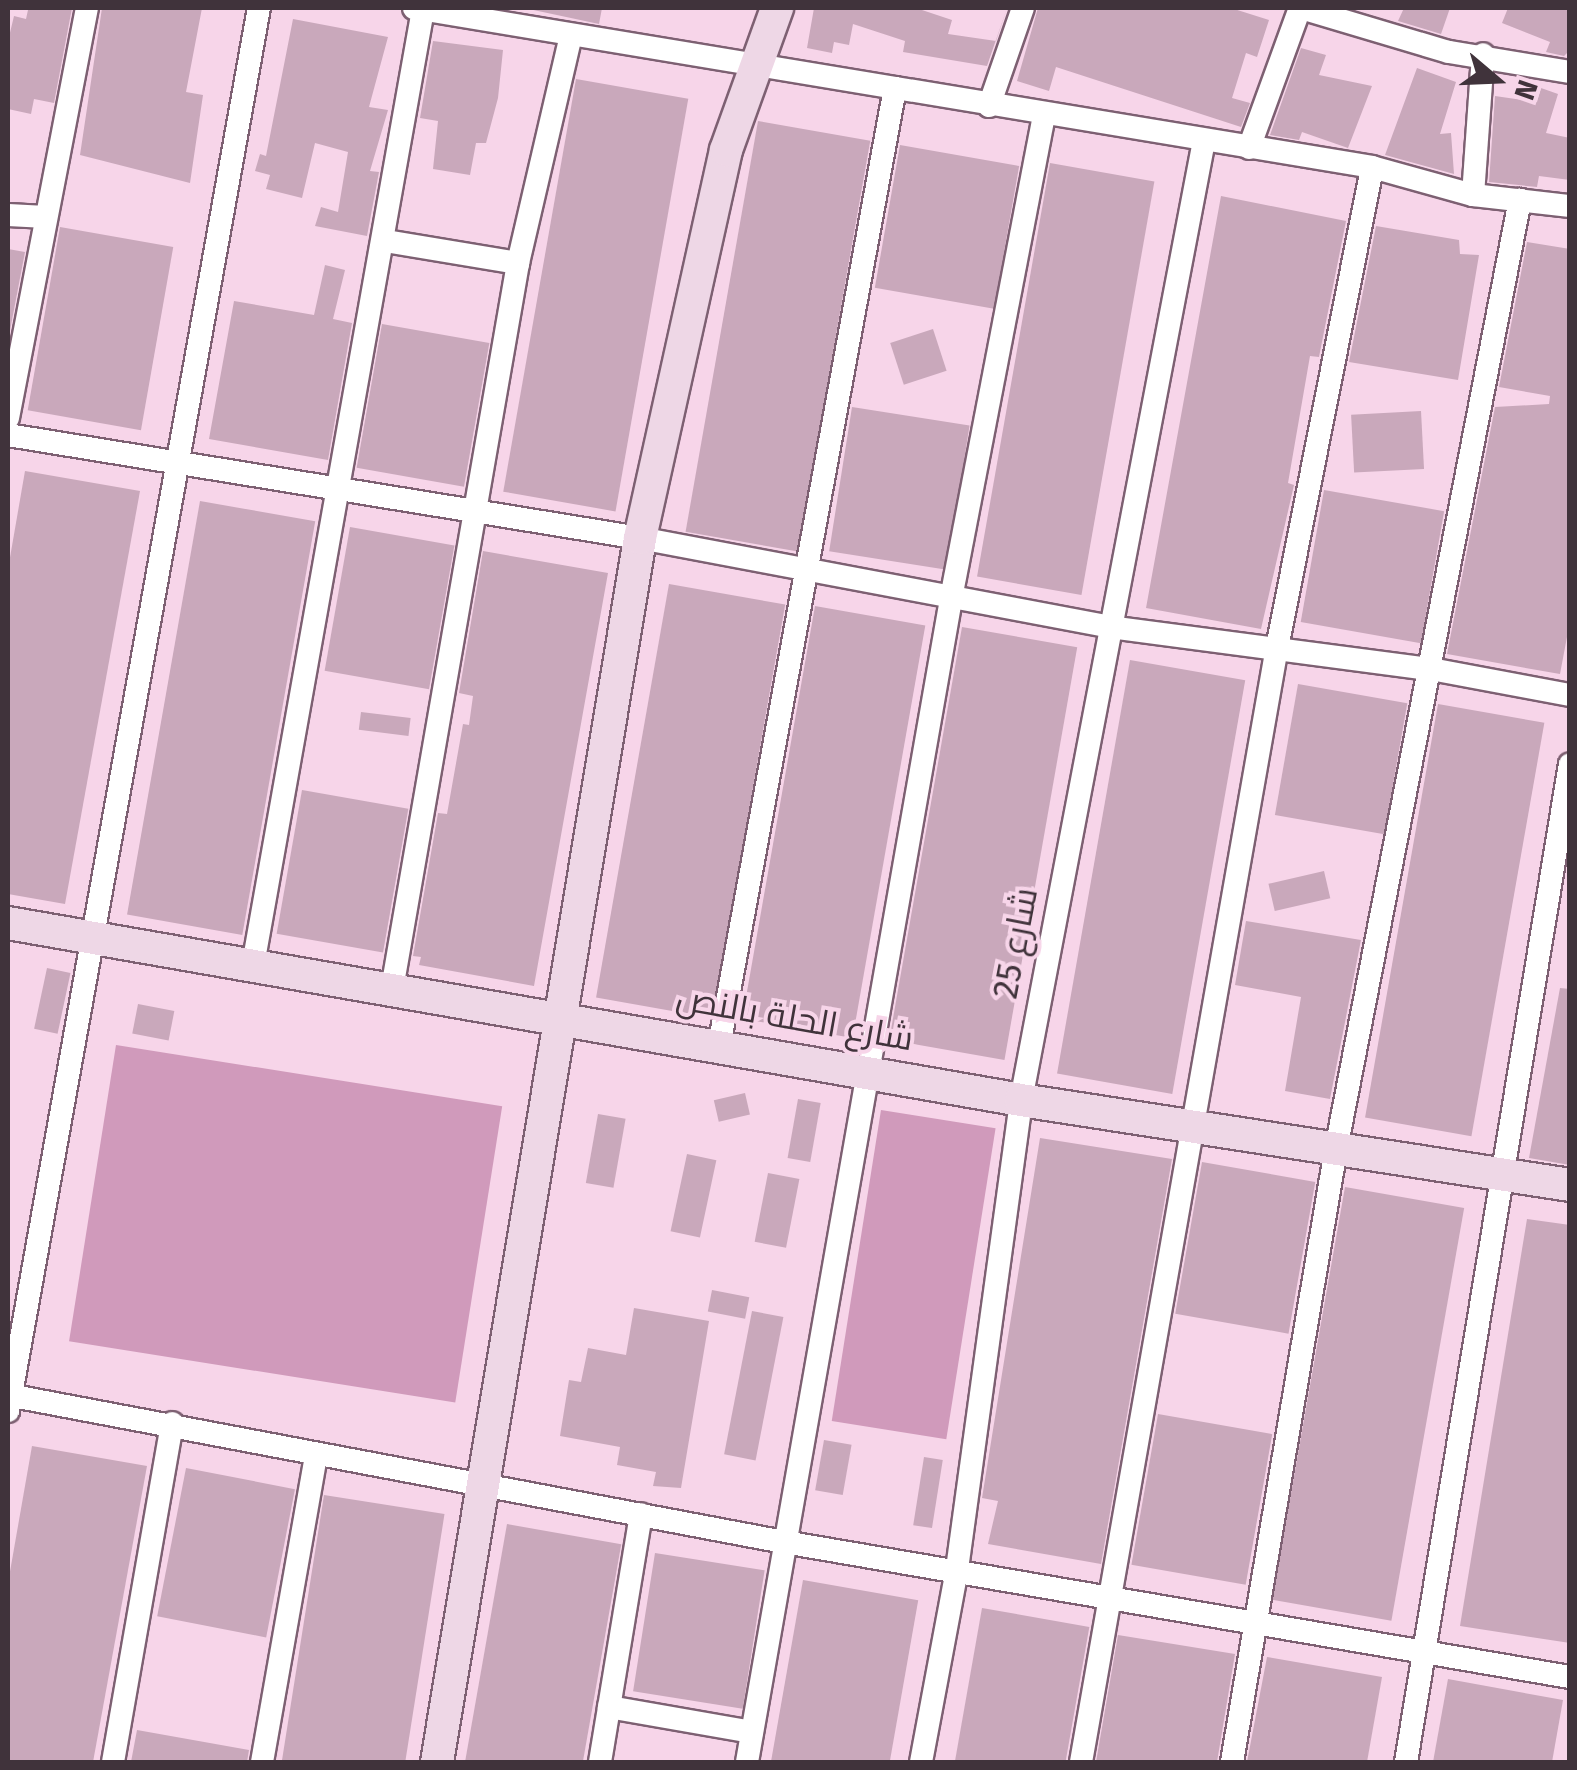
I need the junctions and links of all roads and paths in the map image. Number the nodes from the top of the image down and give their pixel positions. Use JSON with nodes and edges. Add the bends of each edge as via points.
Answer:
{"nodes":[{"id":1,"x":87,"y":8,"type":"edge"},
{"id":2,"x":258,"y":8,"type":"edge"},
{"id":3,"x":418,"y":8,"type":"edge"},
{"id":4,"x":777,"y":8,"type":"edge"},
{"id":5,"x":1023,"y":8,"type":"edge"},
{"id":6,"x":1300,"y":8,"type":"edge"},
{"id":7,"x":545,"y":19,"type":"edge"},
{"id":8,"x":571,"y":36,"type":"junction"},
{"id":9,"x":1483,"y":54,"type":"junction"},
{"id":10,"x":755,"y":64,"type":"junction"},
{"id":11,"x":1570,"y":72,"type":"edge"},
{"id":12,"x":894,"y":88,"type":"junction"},
{"id":13,"x":989,"y":106,"type":"junction"},
{"id":14,"x":1044,"y":116,"type":"junction"},
{"id":15,"x":1204,"y":142,"type":"junction"},
{"id":16,"x":1248,"y":148,"type":"junction"},
{"id":17,"x":1372,"y":167,"type":"junction"},
{"id":18,"x":1473,"y":194,"type":"junction"},
{"id":19,"x":1520,"y":200,"type":"junction"},
{"id":20,"x":1570,"y":206,"type":"edge"},
{"id":21,"x":8,"y":215,"type":"edge"},
{"id":22,"x":46,"y":217,"type":"junction"},
{"id":23,"x":385,"y":240,"type":"junction"},
{"id":24,"x":518,"y":263,"type":"junction"},
{"id":25,"x":8,"y":418,"type":"edge"},
{"id":26,"x":8,"y":435,"type":"edge"},
{"id":27,"x":176,"y":465,"type":"junction"},
{"id":28,"x":334,"y":489,"type":"junction"},
{"id":29,"x":477,"y":513,"type":"junction"},
{"id":30,"x":640,"y":538,"type":"junction"},
{"id":31,"x":806,"y":570,"type":"junction"},
{"id":32,"x":952,"y":593,"type":"junction"},
{"id":33,"x":1110,"y":627,"type":"junction"},
{"id":34,"x":1276,"y":654,"type":"junction"},
{"id":35,"x":1430,"y":669,"type":"junction"},
{"id":36,"x":1570,"y":695,"type":"edge"},
{"id":37,"x":1570,"y":764,"type":"edge"},
{"id":38,"x":8,"y":923,"type":"edge"},
{"id":39,"x":92,"y":939,"type":"junction"},
{"id":40,"x":253,"y":966,"type":"junction"},
{"id":41,"x":392,"y":989,"type":"junction"},
{"id":42,"x":561,"y":1018,"type":"junction"},
{"id":43,"x":719,"y":1046,"type":"junction"},
{"id":44,"x":867,"y":1071,"type":"junction"},
{"id":45,"x":1021,"y":1100,"type":"junction"},
{"id":46,"x":1195,"y":1128,"type":"junction"},
{"id":47,"x":1336,"y":1149,"type":"junction"},
{"id":48,"x":1500,"y":1174,"type":"junction"},
{"id":49,"x":1570,"y":1186,"type":"edge"},
{"id":50,"x":8,"y":1401,"type":"edge"},
{"id":51,"x":172,"y":1424,"type":"junction"},
{"id":52,"x":316,"y":1454,"type":"junction"},
{"id":53,"x":479,"y":1484,"type":"junction"},
{"id":54,"x":641,"y":1514,"type":"junction"},
{"id":55,"x":784,"y":1542,"type":"junction"},
{"id":56,"x":957,"y":1569,"type":"junction"},
{"id":57,"x":1109,"y":1596,"type":"junction"},
{"id":58,"x":1257,"y":1621,"type":"junction"},
{"id":59,"x":1425,"y":1651,"type":"junction"},
{"id":60,"x":1570,"y":1677,"type":"edge"},
{"id":61,"x":609,"y":1707,"type":"junction"},
{"id":62,"x":752,"y":1732,"type":"junction"},
{"id":63,"x":114,"y":1762,"type":"edge"},
{"id":64,"x":262,"y":1762,"type":"edge"},
{"id":65,"x":437,"y":1762,"type":"edge"},
{"id":66,"x":600,"y":1762,"type":"edge"},
{"id":67,"x":748,"y":1762,"type":"edge"},
{"id":68,"x":921,"y":1762,"type":"edge"},
{"id":69,"x":1081,"y":1762,"type":"edge"},
{"id":70,"x":1232,"y":1762,"type":"edge"},
{"id":71,"x":1406,"y":1762,"type":"edge"}],
"edges":[{"from":1,"to":22,"type":"street"},
{"from":2,"to":27,"type":"street"},
{"from":3,"to":7,"type":"street"},
{"from":3,"to":23,"type":"street"},
{"from":4,"to":10,"type":"street"},
{"from":5,"to":13,"type":"street"},
{"from":6,"to":9,"type":"street","via":[[1448,52]]},
{"from":6,"to":16,"type":"street"},
{"from":7,"to":8,"type":"street"},
{"from":8,"to":10,"type":"street"},
{"from":8,"to":24,"type":"street"},
{"from":9,"to":11,"type":"street"},
{"from":9,"to":18,"type":"street"},
{"from":10,"to":12,"type":"street"},
{"from":10,"to":30,"type":"street","via":[[726,150]]},
{"from":12,"to":13,"type":"street"},
{"from":12,"to":31,"type":"street"},
{"from":13,"to":14,"type":"street"},
{"from":14,"to":15,"type":"street"},
{"from":14,"to":32,"type":"street"},
{"from":15,"to":16,"type":"street"},
{"from":15,"to":33,"type":"street","name":"شارع 25"},
{"from":16,"to":17,"type":"street"},
{"from":17,"to":18,"type":"street"},
{"from":17,"to":34,"type":"street"},
{"from":18,"to":19,"type":"street"},
{"from":19,"to":20,"type":"street"},
{"from":19,"to":35,"type":"street"},
{"from":21,"to":22,"type":"street"},
{"from":22,"to":25,"type":"street"},
{"from":23,"to":24,"type":"street"},
{"from":23,"to":28,"type":"street"},
{"from":24,"to":29,"type":"street"},
{"from":26,"to":27,"type":"street"},
{"from":27,"to":28,"type":"street"},
{"from":27,"to":39,"type":"street"},
{"from":28,"to":29,"type":"street"},
{"from":28,"to":40,"type":"street"},
{"from":29,"to":30,"type":"street"},
{"from":29,"to":41,"type":"street"},
{"from":30,"to":31,"type":"street"},
{"from":30,"to":42,"type":"street"},
{"from":31,"to":32,"type":"street"},
{"from":31,"to":43,"type":"street"},
{"from":32,"to":33,"type":"street"},
{"from":32,"to":44,"type":"street"},
{"from":33,"to":34,"type":"street"},
{"from":33,"to":45,"type":"street","name":"شارع 25"},
{"from":34,"to":35,"type":"street"},
{"from":34,"to":46,"type":"street"},
{"from":35,"to":36,"type":"street"},
{"from":35,"to":47,"type":"street"},
{"from":37,"to":48,"type":"street"},
{"from":38,"to":39,"type":"street","name":"شارع الحلة بالنص"},
{"from":39,"to":40,"type":"street","name":"شارع الحلة بالنص"},
{"from":39,"to":50,"type":"street"},
{"from":40,"to":41,"type":"street","name":"شارع الحلة بالنص"},
{"from":41,"to":42,"type":"street","name":"شارع الحلة بالنص"},
{"from":42,"to":43,"type":"street","name":"شارع الحلة بالنص"},
{"from":42,"to":53,"type":"street"},
{"from":43,"to":44,"type":"street","name":"شارع الحلة بالنص"},
{"from":44,"to":45,"type":"street","name":"شارع الحلة بالنص"},
{"from":44,"to":55,"type":"street"},
{"from":45,"to":46,"type":"street","name":"شارع الحلة بالنص"},
{"from":45,"to":56,"type":"street","name":"شارع 25"},
{"from":46,"to":47,"type":"street","name":"شارع الحلة بالنص"},
{"from":46,"to":57,"type":"street"},
{"from":47,"to":48,"type":"street","name":"شارع الحلة بالنص"},
{"from":47,"to":58,"type":"street"},
{"from":48,"to":49,"type":"street","name":"شارع الحلة بالنص"},
{"from":48,"to":59,"type":"street"},
{"from":50,"to":51,"type":"street"},
{"from":51,"to":52,"type":"street"},
{"from":51,"to":63,"type":"street"},
{"from":52,"to":53,"type":"street"},
{"from":52,"to":64,"type":"street"},
{"from":53,"to":54,"type":"street"},
{"from":53,"to":65,"type":"street"},
{"from":54,"to":55,"type":"street"},
{"from":54,"to":61,"type":"street"},
{"from":55,"to":56,"type":"street"},
{"from":55,"to":62,"type":"street"},
{"from":56,"to":57,"type":"street"},
{"from":56,"to":68,"type":"street","name":"شارع 25"},
{"from":57,"to":58,"type":"street"},
{"from":57,"to":69,"type":"street"},
{"from":58,"to":59,"type":"street"},
{"from":58,"to":70,"type":"street"},
{"from":59,"to":60,"type":"street"},
{"from":59,"to":71,"type":"street"},
{"from":61,"to":62,"type":"street"},
{"from":61,"to":66,"type":"street"},
{"from":62,"to":67,"type":"street"}]}
